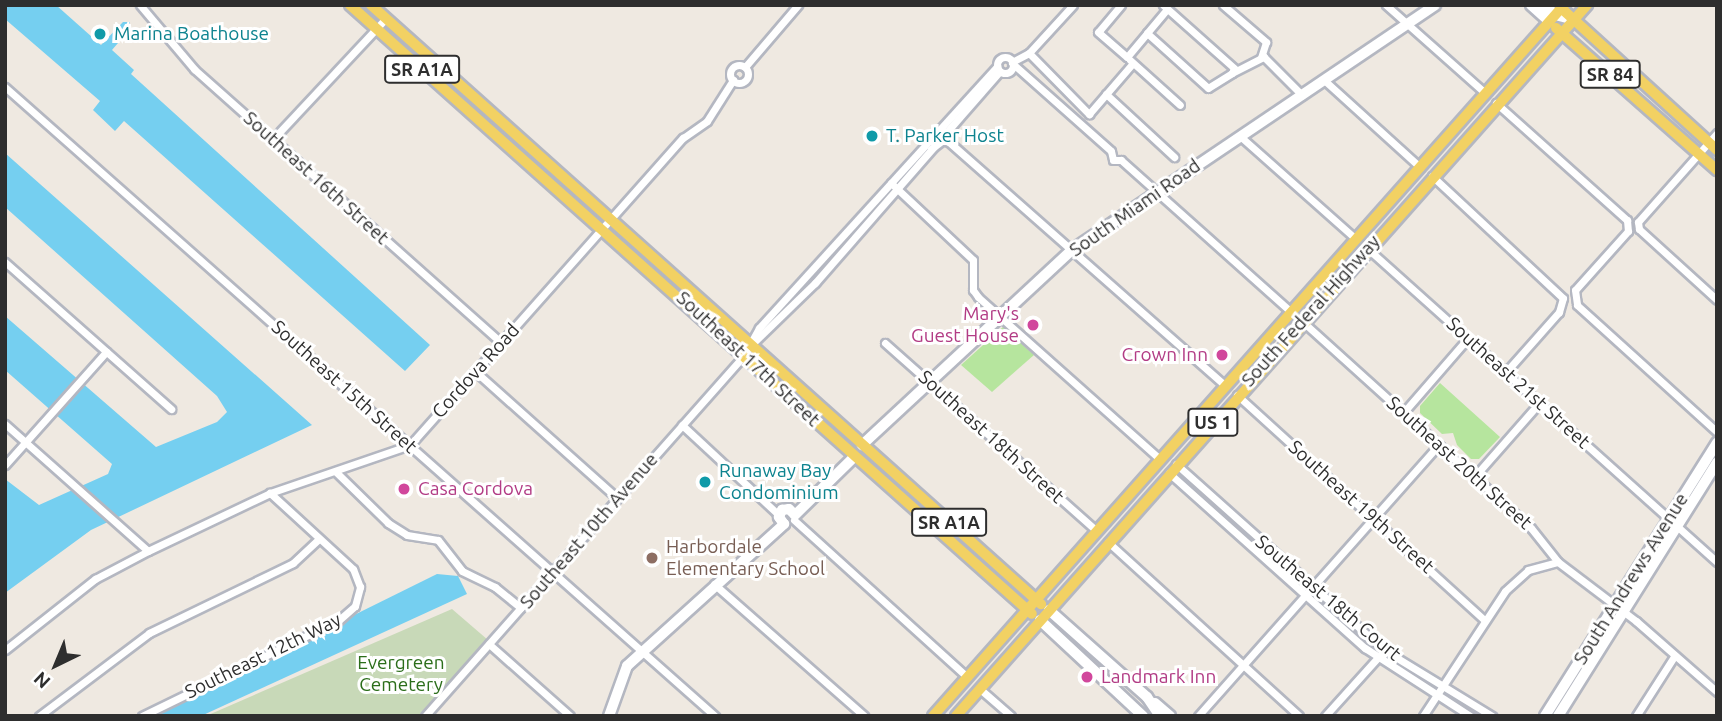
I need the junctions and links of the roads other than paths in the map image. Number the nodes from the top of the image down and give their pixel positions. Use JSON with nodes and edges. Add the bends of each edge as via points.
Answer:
{"nodes":[{"id":1,"x":140,"y":5,"type":"edge"},
{"id":2,"x":350,"y":5,"type":"edge"},
{"id":3,"x":371,"y":5,"type":"edge"},
{"id":4,"x":798,"y":5,"type":"edge"},
{"id":5,"x":1073,"y":5,"type":"edge"},
{"id":6,"x":1121,"y":5,"type":"edge"},
{"id":7,"x":1223,"y":5,"type":"edge"},
{"id":8,"x":1387,"y":5,"type":"edge"},
{"id":9,"x":1435,"y":5,"type":"edge"},
{"id":10,"x":1531,"y":5,"type":"edge"},
{"id":11,"x":1545,"y":5,"type":"edge"},
{"id":12,"x":1587,"y":5,"type":"edge"},
{"id":13,"x":1165,"y":7,"type":"edge"},
{"id":14,"x":1557,"y":11,"type":"edge"},
{"id":15,"x":386,"y":18,"type":"junction"},
{"id":16,"x":1574,"y":20,"type":"junction"},
{"id":17,"x":1408,"y":24,"type":"junction"},
{"id":18,"x":375,"y":28,"type":"junction"},
{"id":19,"x":1147,"y":33,"type":"junction"},
{"id":20,"x":1562,"y":33,"type":"junction"},
{"id":21,"x":1029,"y":53,"type":"junction"},
{"id":22,"x":1261,"y":57,"type":"junction"},
{"id":23,"x":1130,"y":60,"type":"junction"},
{"id":24,"x":1012,"y":62,"type":"junction"},
{"id":25,"x":745,"y":67,"type":"junction"},
{"id":26,"x":999,"y":69,"type":"junction"},
{"id":27,"x":1232,"y":74,"type":"junction"},
{"id":28,"x":733,"y":80,"type":"junction"},
{"id":29,"x":1324,"y":80,"type":"junction"},
{"id":30,"x":5,"y":87,"type":"edge"},
{"id":31,"x":1485,"y":93,"type":"junction"},
{"id":32,"x":1106,"y":94,"type":"junction"},
{"id":33,"x":1302,"y":95,"type":"junction"},
{"id":34,"x":1496,"y":103,"type":"junction"},
{"id":35,"x":1180,"y":105,"type":"dead end"},
{"id":36,"x":490,"y":129,"type":"junction"},
{"id":37,"x":1717,"y":133,"type":"edge"},
{"id":38,"x":518,"y":134,"type":"junction"},
{"id":39,"x":1241,"y":137,"type":"junction"},
{"id":40,"x":272,"y":140,"type":"junction"},
{"id":41,"x":505,"y":142,"type":"junction"},
{"id":42,"x":1713,"y":146,"type":"edge"},
{"id":43,"x":533,"y":147,"type":"junction"},
{"id":44,"x":931,"y":149,"type":"junction"},
{"id":45,"x":1699,"y":153,"type":"junction"},
{"id":46,"x":1432,"y":154,"type":"junction"},
{"id":47,"x":1174,"y":157,"type":"dead end"},
{"id":48,"x":1420,"y":167,"type":"junction"},
{"id":49,"x":1717,"y":170,"type":"edge"},
{"id":50,"x":1432,"y":175,"type":"junction"},
{"id":51,"x":891,"y":183,"type":"junction"},
{"id":52,"x":1421,"y":188,"type":"junction"},
{"id":53,"x":897,"y":191,"type":"junction"},
{"id":54,"x":1157,"y":191,"type":"junction"},
{"id":55,"x":613,"y":217,"type":"junction"},
{"id":56,"x":859,"y":219,"type":"junction"},
{"id":57,"x":866,"y":225,"type":"junction"},
{"id":58,"x":603,"y":229,"type":"junction"},
{"id":59,"x":1356,"y":239,"type":"junction"},
{"id":60,"x":1367,"y":248,"type":"junction"},
{"id":61,"x":1072,"y":250,"type":"junction"},
{"id":62,"x":5,"y":262,"type":"edge"},
{"id":63,"x":1303,"y":299,"type":"junction"},
{"id":64,"x":1717,"y":300,"type":"edge"},
{"id":65,"x":1291,"y":312,"type":"junction"},
{"id":66,"x":1001,"y":317,"type":"junction"},
{"id":67,"x":1302,"y":321,"type":"junction"},
{"id":68,"x":1288,"y":338,"type":"junction"},
{"id":69,"x":1468,"y":338,"type":"junction"},
{"id":70,"x":501,"y":343,"type":"junction"},
{"id":71,"x":886,"y":343,"type":"dead end"},
{"id":72,"x":751,"y":345,"type":"junction"},
{"id":73,"x":106,"y":352,"type":"junction"},
{"id":74,"x":744,"y":355,"type":"junction"},
{"id":75,"x":476,"y":372,"type":"junction"},
{"id":76,"x":1506,"y":372,"type":"junction"},
{"id":77,"x":931,"y":383,"type":"junction"},
{"id":78,"x":1226,"y":386,"type":"junction"},
{"id":79,"x":1237,"y":395,"type":"junction"},
{"id":80,"x":1540,"y":402,"type":"junction"},
{"id":81,"x":171,"y":409,"type":"dead end"},
{"id":82,"x":1403,"y":413,"type":"junction"},
{"id":83,"x":5,"y":424,"type":"edge"},
{"id":84,"x":682,"y":425,"type":"junction"},
{"id":85,"x":1717,"y":432,"type":"edge"},
{"id":86,"x":837,"y":441,"type":"junction"},
{"id":87,"x":26,"y":442,"type":"junction"},
{"id":88,"x":1717,"y":443,"type":"edge"},
{"id":89,"x":410,"y":445,"type":"junction"},
{"id":90,"x":862,"y":445,"type":"junction"},
{"id":91,"x":1439,"y":445,"type":"junction"},
{"id":92,"x":1172,"y":446,"type":"junction"},
{"id":93,"x":852,"y":454,"type":"junction"},
{"id":94,"x":1160,"y":459,"type":"junction"},
{"id":95,"x":1717,"y":463,"type":"edge"},
{"id":96,"x":5,"y":464,"type":"edge"},
{"id":97,"x":1172,"y":468,"type":"junction"},
{"id":98,"x":336,"y":472,"type":"junction"},
{"id":99,"x":1475,"y":476,"type":"junction"},
{"id":100,"x":1158,"y":484,"type":"junction"},
{"id":101,"x":270,"y":494,"type":"junction"},
{"id":102,"x":617,"y":498,"type":"junction"},
{"id":103,"x":1374,"y":517,"type":"junction"},
{"id":104,"x":788,"y":518,"type":"junction"},
{"id":105,"x":1669,"y":519,"type":"junction"},
{"id":106,"x":1677,"y":527,"type":"junction"},
{"id":107,"x":1097,"y":531,"type":"junction"},
{"id":108,"x":319,"y":539,"type":"junction"},
{"id":109,"x":1108,"y":542,"type":"junction"},
{"id":110,"x":148,"y":551,"type":"junction"},
{"id":111,"x":1558,"y":562,"type":"junction"},
{"id":112,"x":1717,"y":562,"type":"edge"},
{"id":113,"x":552,"y":572,"type":"junction"},
{"id":114,"x":714,"y":584,"type":"junction"},
{"id":115,"x":1313,"y":588,"type":"junction"},
{"id":116,"x":1306,"y":595,"type":"junction"},
{"id":117,"x":1036,"y":599,"type":"junction"},
{"id":118,"x":1614,"y":606,"type":"junction"},
{"id":119,"x":521,"y":608,"type":"junction"},
{"id":120,"x":1027,"y":610,"type":"junction"},
{"id":121,"x":1049,"y":610,"type":"junction"},
{"id":122,"x":1623,"y":612,"type":"junction"},
{"id":123,"x":1483,"y":620,"type":"junction"},
{"id":124,"x":1040,"y":621,"type":"junction"},
{"id":125,"x":489,"y":644,"type":"junction"},
{"id":126,"x":5,"y":650,"type":"edge"},
{"id":127,"x":1384,"y":650,"type":"junction"},
{"id":128,"x":642,"y":651,"type":"junction"},
{"id":129,"x":1675,"y":655,"type":"junction"},
{"id":130,"x":1379,"y":657,"type":"junction"},
{"id":131,"x":1110,"y":664,"type":"junction"},
{"id":132,"x":1242,"y":664,"type":"junction"},
{"id":133,"x":1100,"y":675,"type":"junction"},
{"id":134,"x":967,"y":677,"type":"junction"},
{"id":135,"x":1443,"y":685,"type":"junction"},
{"id":136,"x":981,"y":689,"type":"junction"},
{"id":137,"x":1717,"y":692,"type":"edge"},
{"id":138,"x":1437,"y":695,"type":"junction"},
{"id":139,"x":1147,"y":697,"type":"junction"},
{"id":140,"x":47,"y":709,"type":"junction"},
{"id":141,"x":39,"y":716,"type":"edge"},
{"id":142,"x":54,"y":716,"type":"edge"},
{"id":143,"x":142,"y":716,"type":"edge"},
{"id":144,"x":425,"y":716,"type":"edge"},
{"id":145,"x":570,"y":716,"type":"edge"},
{"id":146,"x":609,"y":716,"type":"edge"},
{"id":147,"x":715,"y":716,"type":"edge"},
{"id":148,"x":864,"y":716,"type":"edge"},
{"id":149,"x":933,"y":716,"type":"edge"},
{"id":150,"x":956,"y":716,"type":"edge"},
{"id":151,"x":1011,"y":716,"type":"edge"},
{"id":152,"x":1143,"y":716,"type":"edge"},
{"id":153,"x":1160,"y":716,"type":"edge"},
{"id":154,"x":1170,"y":716,"type":"edge"},
{"id":155,"x":1198,"y":716,"type":"edge"},
{"id":156,"x":1299,"y":716,"type":"edge"},
{"id":157,"x":1325,"y":716,"type":"edge"},
{"id":158,"x":1423,"y":716,"type":"edge"},
{"id":159,"x":1470,"y":716,"type":"edge"},
{"id":160,"x":1492,"y":716,"type":"edge"},
{"id":161,"x":1545,"y":716,"type":"edge"},
{"id":162,"x":1558,"y":716,"type":"edge"},
{"id":163,"x":1636,"y":716,"type":"edge"}],
"edges":[{"from":1,"to":40,"type":"street","name":"Southeast 16th Street","via":[[183,59]]},
{"from":2,"to":18,"type":"main road","name":"Southeast 17th Street","number":"SR A1A"},
{"from":3,"to":15,"type":"main road","name":"Southeast 17th Street","number":"SR A1A"},
{"from":4,"to":25,"type":"street"},
{"from":5,"to":21,"type":"street","name":"Southeast 10th Avenue"},
{"from":6,"to":23,"type":"street","via":[[1098,33]]},
{"from":7,"to":22,"type":"street","via":[[1266,42]]},
{"from":8,"to":17,"type":"street"},
{"from":9,"to":17,"type":"street","name":"South Miami Road"},
{"from":10,"to":14,"type":"street","number":"SR 84"},
{"from":11,"to":14,"type":"street"},
{"from":12,"to":16,"type":"main road","name":"South Federal Highway","number":"US 1"},
{"from":13,"to":19,"type":"street"},
{"from":13,"to":27,"type":"street","via":[[1234,68]]},
{"from":14,"to":16,"type":"main road","number":"SR 84"},
{"from":14,"to":20,"type":"main road","number":"SR 84"},
{"from":14,"to":31,"type":"main road","name":"South Federal Highway","number":"US 1"},
{"from":15,"to":18,"type":"street"},
{"from":15,"to":38,"type":"main road","name":"Southeast 17th Street","number":"SR A1A"},
{"from":16,"to":20,"type":"main road","name":"South Federal Highway","number":"US 1"},
{"from":16,"to":42,"type":"main road","number":"SR 84"},
{"from":17,"to":29,"type":"street","name":"South Miami Road"},
{"from":17,"to":31,"type":"street"},
{"from":18,"to":36,"type":"main road","name":"Southeast 17th Street","number":"SR A1A"},
{"from":18,"to":40,"type":"street"},
{"from":19,"to":23,"type":"street"},
{"from":19,"to":27,"type":"street","via":[[1208,88]]},
{"from":20,"to":34,"type":"main road","name":"South Federal Highway","number":"US 1"},
{"from":20,"to":45,"type":"main road","number":"SR 84"},
{"from":21,"to":24,"type":"street","name":"Southeast 10th Avenue"},
{"from":21,"to":32,"type":"street","via":[[1089,114]]},
{"from":22,"to":27,"type":"street"},
{"from":22,"to":33,"type":"street"},
{"from":23,"to":32,"type":"street"},
{"from":23,"to":35,"type":"street"},
{"from":24,"to":26,"type":"street","name":"Southeast 10th Avenue","via":[[1009,71]]},
{"from":24,"to":26,"type":"street","name":"Southeast 10th Avenue","via":[[1002,57]]},
{"from":24,"to":54,"type":"street","via":[[1111,150],[1113,160],[1121,160]]},
{"from":25,"to":28,"type":"street","via":[[746,80]]},
{"from":25,"to":28,"type":"street","via":[[732,67]]},
{"from":26,"to":44,"type":"street","name":"Southeast 10th Avenue"},
{"from":26,"to":51,"type":"street","name":"Southeast 10th Avenue"},
{"from":28,"to":55,"type":"street","name":"Cordova Road","via":[[707,121],[682,138]]},
{"from":29,"to":33,"type":"street","name":"South Miami Road"},
{"from":29,"to":48,"type":"street"},
{"from":30,"to":89,"type":"street","name":"Southeast 15th Street"},
{"from":31,"to":46,"type":"main road","name":"South Federal Highway","number":"US 1"},
{"from":32,"to":47,"type":"street"},
{"from":33,"to":39,"type":"street","name":"South Miami Road"},
{"from":34,"to":50,"type":"main road","name":"South Federal Highway","number":"US 1"},
{"from":34,"to":85,"type":"street","via":[[1627,220],[1628,231],[1575,290],[1573,299]]},
{"from":36,"to":38,"type":"main road","via":[[508,137]]},
{"from":36,"to":41,"type":"main road","name":"Southeast 17th Street","number":"SR A1A"},
{"from":37,"to":42,"type":"street"},
{"from":38,"to":43,"type":"main road","name":"Southeast 17th Street","number":"SR A1A"},
{"from":39,"to":54,"type":"street","name":"South Miami Road"},
{"from":39,"to":59,"type":"street"},
{"from":40,"to":70,"type":"street","name":"Southeast 16th Street"},
{"from":41,"to":43,"type":"main road"},
{"from":41,"to":58,"type":"main road","name":"Southeast 17th Street","number":"SR A1A"},
{"from":42,"to":45,"type":"street"},
{"from":43,"to":55,"type":"main road","name":"Southeast 17th Street","number":"SR A1A"},
{"from":44,"to":53,"type":"street","name":"Southeast 10th Avenue"},
{"from":44,"to":61,"type":"street","via":[[943,140],[949,142]]},
{"from":45,"to":49,"type":"main road","number":"SR 84"},
{"from":45,"to":64,"type":"street","via":[[1638,222],[1639,229]]},
{"from":46,"to":48,"type":"main road","name":"South Federal Highway","number":"US 1"},
{"from":46,"to":50,"type":"main road"},
{"from":48,"to":52,"type":"main road"},
{"from":48,"to":59,"type":"main road","name":"South Federal Highway","number":"US 1"},
{"from":50,"to":52,"type":"main road","name":"South Federal Highway","number":"US 1"},
{"from":50,"to":76,"type":"street","via":[[1557,288],[1563,304]]},
{"from":51,"to":53,"type":"street"},
{"from":51,"to":56,"type":"street","name":"Southeast 10th Avenue"},
{"from":52,"to":60,"type":"main road","name":"South Federal Highway","number":"US 1"},
{"from":53,"to":57,"type":"street","name":"Southeast 10th Avenue"},
{"from":53,"to":66,"type":"street","via":[[973,260],[973,290]]},
{"from":54,"to":61,"type":"street","name":"South Miami Road"},
{"from":54,"to":65,"type":"street"},
{"from":55,"to":58,"type":"street","name":"Cordova Road"},
{"from":55,"to":72,"type":"main road","name":"Southeast 17th Street","number":"SR A1A"},
{"from":56,"to":57,"type":"street"},
{"from":56,"to":72,"type":"street","name":"Southeast 10th Avenue","via":[[759,328]]},
{"from":57,"to":72,"type":"street","name":"Southeast 10th Avenue","via":[[767,335]]},
{"from":58,"to":70,"type":"street","name":"Cordova Road"},
{"from":58,"to":74,"type":"main road","name":"Southeast 17th Street","number":"SR A1A"},
{"from":59,"to":63,"type":"main road","name":"South Federal Highway","number":"US 1"},
{"from":60,"to":67,"type":"main road","name":"South Federal Highway","number":"US 1"},
{"from":60,"to":69,"type":"street","name":"Southeast 21st Street"},
{"from":61,"to":66,"type":"street","name":"South Miami Road"},
{"from":61,"to":78,"type":"street"},
{"from":62,"to":73,"type":"street"},
{"from":63,"to":65,"type":"main road","name":"South Federal Highway","number":"US 1"},
{"from":63,"to":67,"type":"main road"},
{"from":65,"to":68,"type":"main road"},
{"from":65,"to":78,"type":"main road","name":"South Federal Highway","number":"US 1"},
{"from":66,"to":77,"type":"street","name":"South Miami Road"},
{"from":66,"to":94,"type":"street"},
{"from":67,"to":68,"type":"main road","name":"South Federal Highway","number":"US 1"},
{"from":67,"to":82,"type":"street","name":"Southeast 20th Street"},
{"from":68,"to":79,"type":"main road","name":"South Federal Highway","number":"US 1"},
{"from":69,"to":76,"type":"street","name":"Southeast 21st Street"},
{"from":69,"to":82,"type":"street"},
{"from":70,"to":75,"type":"street","name":"Cordova Road"},
{"from":71,"to":77,"type":"street","name":"Southeast 18th Street"},
{"from":72,"to":74,"type":"street","name":"Southeast 10th Avenue"},
{"from":72,"to":90,"type":"main road","name":"Southeast 17th Street","number":"SR A1A"},
{"from":73,"to":81,"type":"street"},
{"from":73,"to":87,"type":"street"},
{"from":74,"to":84,"type":"street","name":"Southeast 10th Avenue"},
{"from":74,"to":86,"type":"main road","name":"Southeast 17th Street","number":"SR A1A"},
{"from":75,"to":89,"type":"street","name":"Cordova Road"},
{"from":75,"to":102,"type":"street"},
{"from":76,"to":80,"type":"street","name":"Southeast 21st Street"},
{"from":77,"to":90,"type":"street","name":"South Miami Road"},
{"from":77,"to":107,"type":"street","name":"Southeast 18th Street"},
{"from":78,"to":92,"type":"main road","name":"South Federal Highway","number":"US 1"},
{"from":79,"to":97,"type":"main road","name":"South Federal Highway","number":"US 1"},
{"from":79,"to":103,"type":"street","name":"Southeast 19th Street"},
{"from":80,"to":99,"type":"street"},
{"from":80,"to":105,"type":"street","name":"Southeast 21st Street"},
{"from":82,"to":91,"type":"street","name":"Southeast 20th Street"},
{"from":83,"to":87,"type":"street"},
{"from":84,"to":102,"type":"street","name":"Southeast 10th Avenue"},
{"from":84,"to":104,"type":"street"},
{"from":86,"to":90,"type":"main road"},
{"from":86,"to":93,"type":"main road","name":"Southeast 17th Street","number":"SR A1A"},
{"from":87,"to":96,"type":"street"},
{"from":87,"to":110,"type":"street"},
{"from":88,"to":105,"type":"street","name":"South Andrews Avenue"},
{"from":89,"to":98,"type":"street","name":"Cordova Road"},
{"from":89,"to":113,"type":"street","name":"Southeast 15th Street"},
{"from":90,"to":117,"type":"main road","name":"Southeast 17th Street","number":"SR A1A"},
{"from":91,"to":99,"type":"street","name":"Southeast 20th Street"},
{"from":91,"to":103,"type":"street"},
{"from":92,"to":94,"type":"main road","name":"South Federal Highway","number":"US 1"},
{"from":92,"to":97,"type":"main road"},
{"from":93,"to":104,"type":"street"},
{"from":93,"to":120,"type":"main road","name":"Southeast 17th Street","number":"SR A1A"},
{"from":94,"to":100,"type":"main road"},
{"from":94,"to":107,"type":"main road","name":"South Federal Highway","number":"US 1"},
{"from":95,"to":106,"type":"street","name":"South Andrews Avenue"},
{"from":97,"to":100,"type":"main road","name":"South Federal Highway","number":"US 1"},
{"from":97,"to":115,"type":"street","name":"Southeast 18th Court"},
{"from":97,"to":116,"type":"street","name":"Southeast 18th Court"},
{"from":98,"to":101,"type":"street","name":"Cordova Road"},
{"from":98,"to":119,"type":"street","via":[[388,523],[407,535],[438,540],[462,571],[495,587]]},
{"from":99,"to":111,"type":"street","name":"Southeast 20th Street","via":[[1531,528]]},
{"from":100,"to":109,"type":"main road","name":"South Federal Highway","number":"US 1"},
{"from":101,"to":108,"type":"street"},
{"from":101,"to":110,"type":"street","name":"Cordova Road"},
{"from":102,"to":113,"type":"street","name":"Southeast 10th Avenue"},
{"from":103,"to":115,"type":"street"},
{"from":103,"to":123,"type":"street","name":"Southeast 19th Street"},
{"from":104,"to":114,"type":"street"},
{"from":104,"to":134,"type":"street"},
{"from":105,"to":106,"type":"street","name":"Southeast 21st Street"},
{"from":105,"to":118,"type":"street","name":"South Andrews Avenue"},
{"from":106,"to":112,"type":"street","name":"Southeast 21st Street"},
{"from":106,"to":122,"type":"street","name":"South Andrews Avenue"},
{"from":107,"to":117,"type":"main road","name":"South Federal Highway","number":"US 1"},
{"from":108,"to":140,"type":"street","via":[[293,563],[149,633]]},
{"from":108,"to":143,"type":"street","name":"Southeast 12th Way","via":[[358,579],[360,597],[339,620]]},
{"from":109,"to":121,"type":"main road","name":"South Federal Highway","number":"US 1"},
{"from":109,"to":132,"type":"street"},
{"from":110,"to":126,"type":"street","name":"Cordova Road","via":[[95,579]]},
{"from":111,"to":118,"type":"street","name":"Southeast 20th Street"},
{"from":111,"to":123,"type":"street","via":[[1528,570]]},
{"from":113,"to":119,"type":"street","name":"Southeast 10th Avenue"},
{"from":113,"to":128,"type":"street","name":"Southeast 15th Street"},
{"from":114,"to":128,"type":"street"},
{"from":114,"to":148,"type":"street"},
{"from":115,"to":116,"type":"street"},
{"from":115,"to":127,"type":"street","name":"Southeast 18th Court"},
{"from":116,"to":130,"type":"street","name":"Southeast 18th Court"},
{"from":116,"to":132,"type":"street"},
{"from":117,"to":120,"type":"main road","name":"South Federal Highway","number":"US 1"},
{"from":117,"to":121,"type":"main road","name":"Southeast 17th Street","number":"SR A1A"},
{"from":118,"to":122,"type":"street","name":"Southeast 20th Street"},
{"from":118,"to":161,"type":"street","name":"South Andrews Avenue"},
{"from":119,"to":125,"type":"street","name":"Southeast 10th Avenue"},
{"from":120,"to":124,"type":"main road","name":"Southeast 17th Street","number":"SR A1A"},
{"from":120,"to":134,"type":"main road","name":"South Federal Highway","number":"US 1"},
{"from":121,"to":124,"type":"main road","name":"South Federal Highway","number":"US 1"},
{"from":121,"to":131,"type":"street","name":"Southeast 17th Street"},
{"from":122,"to":129,"type":"street","name":"Southeast 20th Street"},
{"from":122,"to":162,"type":"street","name":"South Andrews Avenue"},
{"from":123,"to":135,"type":"street"},
{"from":124,"to":133,"type":"street","name":"Southeast 17th Street"},
{"from":124,"to":136,"type":"main road","name":"South Federal Highway","number":"US 1"},
{"from":125,"to":144,"type":"street","name":"Southeast 10th Avenue"},
{"from":125,"to":145,"type":"street"},
{"from":127,"to":130,"type":"street"},
{"from":127,"to":135,"type":"street","name":"Southeast 18th Court"},
{"from":128,"to":146,"type":"street","via":[[621,674]]},
{"from":128,"to":147,"type":"street","name":"Southeast 15th Street"},
{"from":129,"to":137,"type":"street","name":"Southeast 20th Street"},
{"from":129,"to":163,"type":"street"},
{"from":130,"to":138,"type":"street","name":"Southeast 18th Court"},
{"from":130,"to":157,"type":"street"},
{"from":131,"to":133,"type":"street"},
{"from":131,"to":139,"type":"street","name":"Southeast 17th Street"},
{"from":132,"to":155,"type":"street"},
{"from":132,"to":156,"type":"street"},
{"from":133,"to":152,"type":"street","name":"Southeast 17th Street"},
{"from":134,"to":149,"type":"main road","name":"South Federal Highway","number":"US 1"},
{"from":135,"to":138,"type":"street"},
{"from":135,"to":160,"type":"street","name":"Southeast 18th Court"},
{"from":136,"to":150,"type":"main road","name":"South Federal Highway","number":"US 1"},
{"from":136,"to":151,"type":"street"},
{"from":138,"to":158,"type":"street"},
{"from":138,"to":159,"type":"street","name":"Southeast 18th Court"},
{"from":139,"to":153,"type":"street","name":"Southeast 17th Street"},
{"from":139,"to":154,"type":"street"},
{"from":140,"to":141,"type":"street"},
{"from":140,"to":142,"type":"street"}]}
